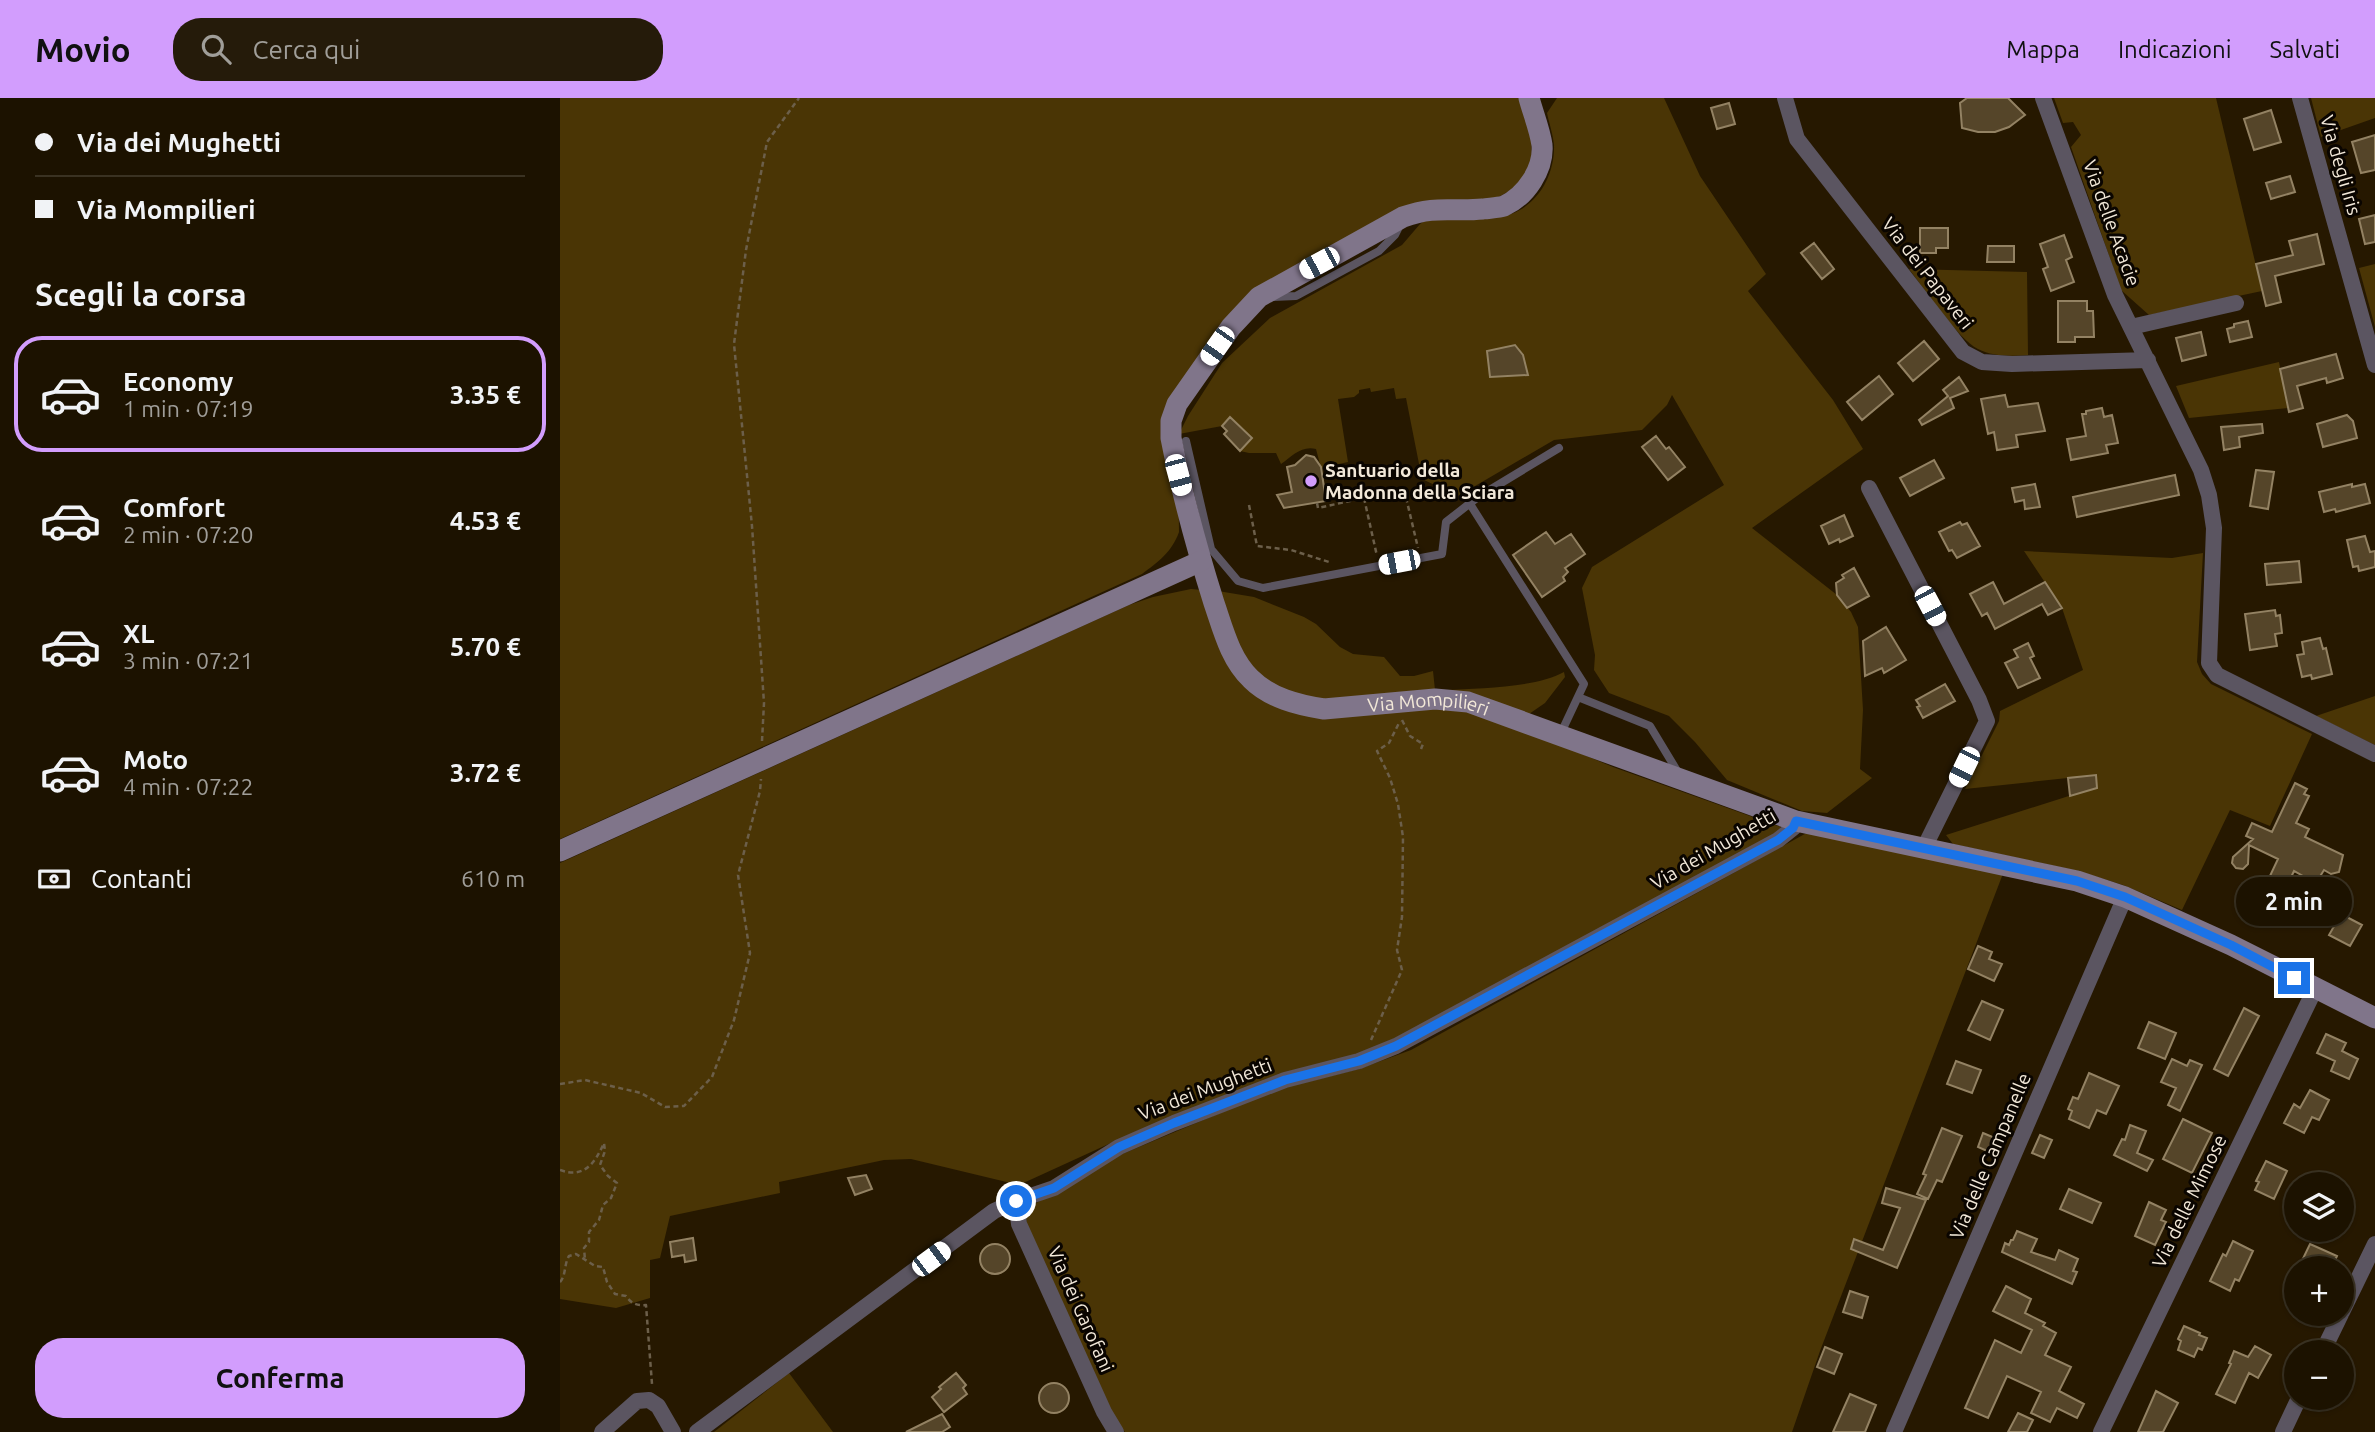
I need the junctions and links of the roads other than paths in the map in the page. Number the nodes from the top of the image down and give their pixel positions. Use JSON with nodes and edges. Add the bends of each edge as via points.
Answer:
{"nodes":[{"id":1,"x":1529,"y":98,"type":"edge"},
{"id":2,"x":1785,"y":98,"type":"edge"},
{"id":3,"x":2043,"y":98,"type":"edge"},
{"id":4,"x":2300,"y":98,"type":"edge"},
{"id":5,"x":2236,"y":303,"type":"dead end"},
{"id":6,"x":2131,"y":327,"type":"junction"},
{"id":7,"x":2148,"y":360,"type":"junction"},
{"id":8,"x":2375,"y":365,"type":"edge"},
{"id":9,"x":1186,"y":441,"type":"dead end"},
{"id":10,"x":1559,"y":448,"type":"dead end"},
{"id":11,"x":1869,"y":488,"type":"dead end"},
{"id":12,"x":1470,"y":504,"type":"junction"},
{"id":13,"x":1201,"y":561,"type":"junction"},
{"id":14,"x":1578,"y":697,"type":"junction"},
{"id":15,"x":1560,"y":735,"type":"junction"},
{"id":16,"x":2375,"y":754,"type":"edge"},
{"id":17,"x":1682,"y":780,"type":"junction"},
{"id":18,"x":1796,"y":821,"type":"junction"},
{"id":19,"x":1924,"y":848,"type":"junction"},
{"id":20,"x":560,"y":851,"type":"edge"},
{"id":21,"x":2125,"y":897,"type":"junction"},
{"id":22,"x":2315,"y":989,"type":"junction"},
{"id":23,"x":2375,"y":1018,"type":"edge"},
{"id":24,"x":1016,"y":1201,"type":"junction"},
{"id":25,"x":2375,"y":1244,"type":"edge"},
{"id":26,"x":2354,"y":1287,"type":"edge"},
{"id":27,"x":2294,"y":1410,"type":"edge"},
{"id":28,"x":602,"y":1432,"type":"edge"},
{"id":29,"x":673,"y":1432,"type":"edge"},
{"id":30,"x":697,"y":1432,"type":"edge"},
{"id":31,"x":1116,"y":1432,"type":"edge"},
{"id":32,"x":1894,"y":1432,"type":"edge"},
{"id":33,"x":2101,"y":1432,"type":"edge"},
{"id":34,"x":2283,"y":1432,"type":"edge"}],
"edges":[{"from":1,"to":13,"type":"street","name":"Via Mompilieri","via":[[1542,144],[1541,164],[1518,197],[1503,206],[1422,210],[1403,217],[1259,297],[1231,327],[1177,404],[1171,421],[1178,475]]},
{"from":2,"to":7,"type":"street","name":"Via dei Papaveri","via":[[1797,139],[1963,352],[1982,362],[2012,364]]},
{"from":3,"to":6,"type":"street","name":"Via delle Acacie"},
{"from":4,"to":8,"type":"street","name":"Via degli Iris"},
{"from":5,"to":6,"type":"street"},
{"from":6,"to":7,"type":"street","name":"Via delle Acacie"},
{"from":7,"to":16,"type":"street","name":"Via delle Acacie","via":[[2209,495],[2214,528],[2209,663],[2217,675]]},
{"from":9,"to":12,"type":"lane","via":[[1211,549],[1238,581],[1263,588],[1442,554],[1446,522]]},
{"from":10,"to":12,"type":"lane"},
{"from":11,"to":19,"type":"street","via":[[1987,721]]},
{"from":12,"to":14,"type":"lane","via":[[1584,684]]},
{"from":13,"to":15,"type":"street","name":"Via Mompilieri","via":[[1233,655],[1262,688],[1324,709],[1418,700],[1468,702]]},
{"from":13,"to":20,"type":"street"},
{"from":14,"to":15,"type":"lane"},
{"from":14,"to":17,"type":"lane","via":[[1650,726]]},
{"from":15,"to":17,"type":"street","name":"Via Mompilieri"},
{"from":17,"to":18,"type":"street","name":"Via Mompilieri"},
{"from":18,"to":19,"type":"street","name":"Via Mompilieri"},
{"from":18,"to":24,"type":"street","name":"Via dei Mughetti","via":[[1778,840],[1396,1046],[1359,1061],[1285,1080],[1174,1123],[1119,1147],[1054,1188]]},
{"from":19,"to":21,"type":"street","name":"Via Mompilieri","via":[[2077,881]]},
{"from":21,"to":22,"type":"street","name":"Via Mompilieri"},
{"from":21,"to":32,"type":"street","name":"Via delle Campanelle"},
{"from":22,"to":23,"type":"street","name":"Via Mompilieri"},
{"from":22,"to":33,"type":"street","name":"Via delle Mimose"},
{"from":24,"to":30,"type":"street","name":"Via dei Mughetti","via":[[994,1211]]},
{"from":24,"to":31,"type":"street","name":"Via dei Garofani","via":[[1019,1224]]},
{"from":25,"to":26,"type":"street"},
{"from":27,"to":34,"type":"street"},
{"from":28,"to":29,"type":"street","via":[[637,1401],[649,1400],[659,1406]]}]}
